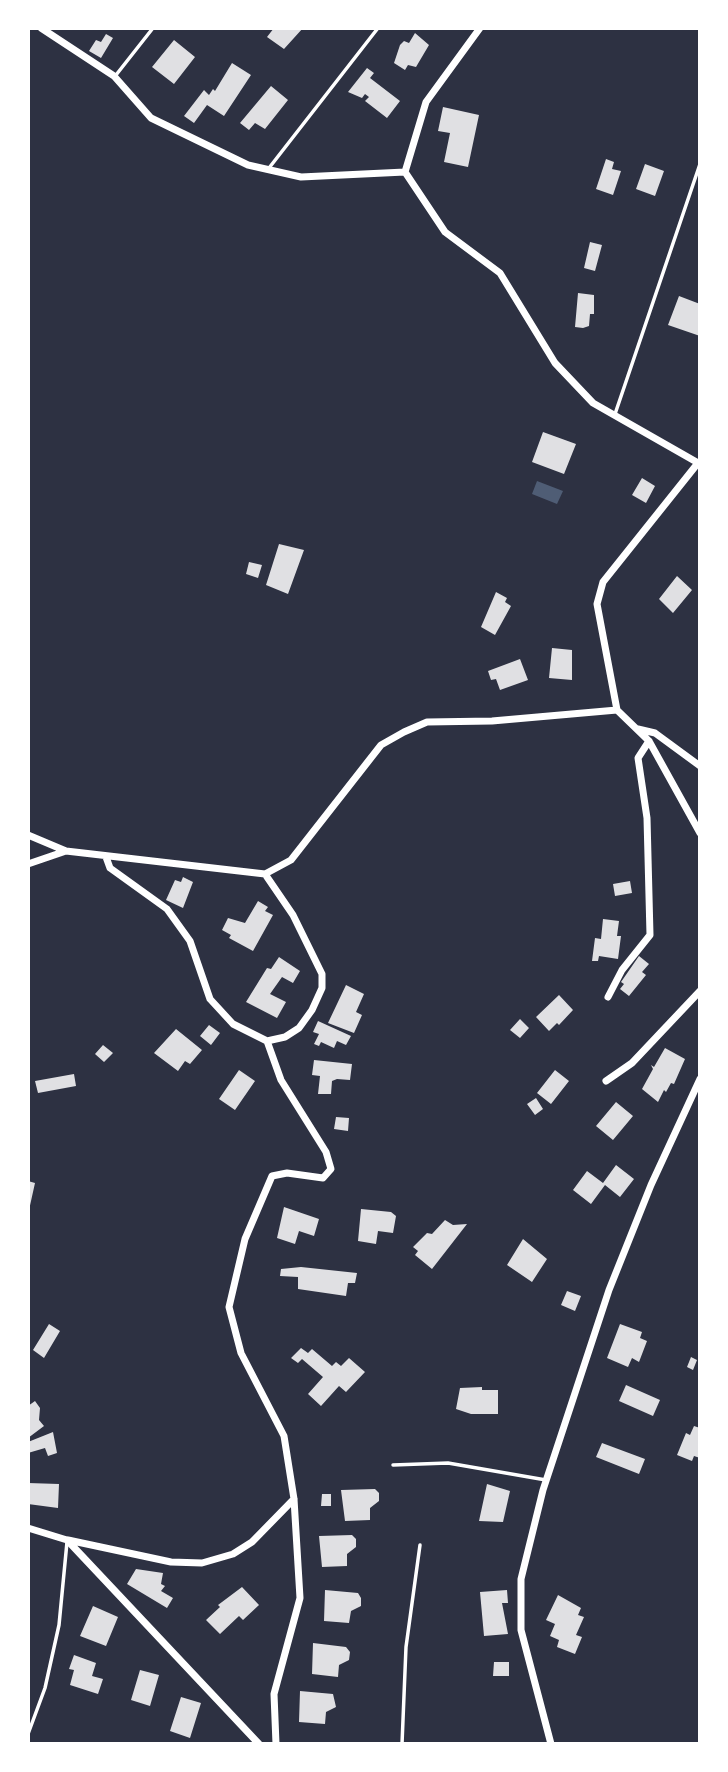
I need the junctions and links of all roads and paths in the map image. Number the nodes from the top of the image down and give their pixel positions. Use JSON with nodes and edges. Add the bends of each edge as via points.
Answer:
{"nodes":[{"id":1,"x":41,"y":28,"type":"edge"},
{"id":2,"x":153,"y":28,"type":"edge"},
{"id":3,"x":377,"y":28,"type":"edge"},
{"id":4,"x":480,"y":28,"type":"edge"},
{"id":5,"x":114,"y":76,"type":"junction"},
{"id":6,"x":700,"y":163,"type":"edge"},
{"id":7,"x":268,"y":170,"type":"junction"},
{"id":8,"x":405,"y":172,"type":"junction"},
{"id":9,"x":615,"y":416,"type":"junction"},
{"id":10,"x":699,"y":464,"type":"edge"},
{"id":11,"x":617,"y":710,"type":"junction"},
{"id":12,"x":637,"y":729,"type":"junction"},
{"id":13,"x":649,"y":741,"type":"junction"},
{"id":14,"x":700,"y":766,"type":"edge"},
{"id":15,"x":700,"y":833,"type":"edge"},
{"id":16,"x":28,"y":835,"type":"edge"},
{"id":17,"x":66,"y":851,"type":"junction"},
{"id":18,"x":106,"y":857,"type":"junction"},
{"id":19,"x":28,"y":864,"type":"edge"},
{"id":20,"x":265,"y":874,"type":"junction"},
{"id":21,"x":700,"y":991,"type":"edge"},
{"id":22,"x":608,"y":997,"type":"dead end"},
{"id":23,"x":267,"y":1041,"type":"junction"},
{"id":24,"x":700,"y":1079,"type":"edge"},
{"id":25,"x":606,"y":1081,"type":"dead end"},
{"id":26,"x":393,"y":1465,"type":"dead end"},
{"id":27,"x":546,"y":1480,"type":"junction"},
{"id":28,"x":294,"y":1499,"type":"junction"},
{"id":29,"x":28,"y":1528,"type":"edge"},
{"id":30,"x":67,"y":1540,"type":"junction"},
{"id":31,"x":420,"y":1545,"type":"dead end"},
{"id":32,"x":28,"y":1734,"type":"edge"},
{"id":33,"x":260,"y":1744,"type":"edge"},
{"id":34,"x":276,"y":1744,"type":"edge"},
{"id":35,"x":402,"y":1744,"type":"edge"},
{"id":36,"x":551,"y":1744,"type":"edge"}],
"edges":[{"from":1,"to":5,"type":"street"},
{"from":2,"to":5,"type":"lane"},
{"from":3,"to":7,"type":"lane"},
{"from":4,"to":8,"type":"street","via":[[426,102]]},
{"from":5,"to":7,"type":"street","via":[[151,118],[248,165]]},
{"from":6,"to":9,"type":"lane"},
{"from":7,"to":8,"type":"street","via":[[301,177]]},
{"from":8,"to":9,"type":"street","via":[[445,232],[500,273],[555,363],[593,403]]},
{"from":9,"to":10,"type":"street"},
{"from":10,"to":11,"type":"street","via":[[603,582],[597,604]]},
{"from":11,"to":12,"type":"street"},
{"from":11,"to":20,"type":"street","via":[[427,722],[404,732],[381,745],[291,860]]},
{"from":12,"to":13,"type":"street"},
{"from":12,"to":14,"type":"street","via":[[655,733]]},
{"from":13,"to":15,"type":"street"},
{"from":13,"to":22,"type":"street","via":[[638,758],[647,818],[650,935],[622,970]]},
{"from":16,"to":17,"type":"street"},
{"from":17,"to":18,"type":"street"},
{"from":17,"to":19,"type":"street"},
{"from":18,"to":20,"type":"street"},
{"from":18,"to":23,"type":"street","via":[[110,868],[167,909],[190,941],[210,999],[233,1024]]},
{"from":20,"to":23,"type":"street","via":[[293,915],[322,974],[313,1010],[299,1028]]},
{"from":21,"to":25,"type":"street","via":[[632,1063]]},
{"from":23,"to":28,"type":"street","via":[[281,1080],[326,1152],[331,1169],[323,1178],[287,1173],[272,1176],[246,1239],[229,1307],[241,1353],[284,1436]]},
{"from":24,"to":27,"type":"street","via":[[609,1290]]},
{"from":26,"to":27,"type":"lane","via":[[448,1463]]},
{"from":27,"to":36,"type":"street","via":[[521,1579],[520,1630]]},
{"from":28,"to":30,"type":"street","via":[[252,1542],[233,1554],[202,1563],[172,1562]]},
{"from":28,"to":34,"type":"street","via":[[300,1598],[274,1694]]},
{"from":29,"to":30,"type":"street"},
{"from":30,"to":32,"type":"lane","via":[[59,1625],[45,1688]]},
{"from":30,"to":33,"type":"street"},
{"from":31,"to":35,"type":"lane","via":[[406,1647]]}]}
